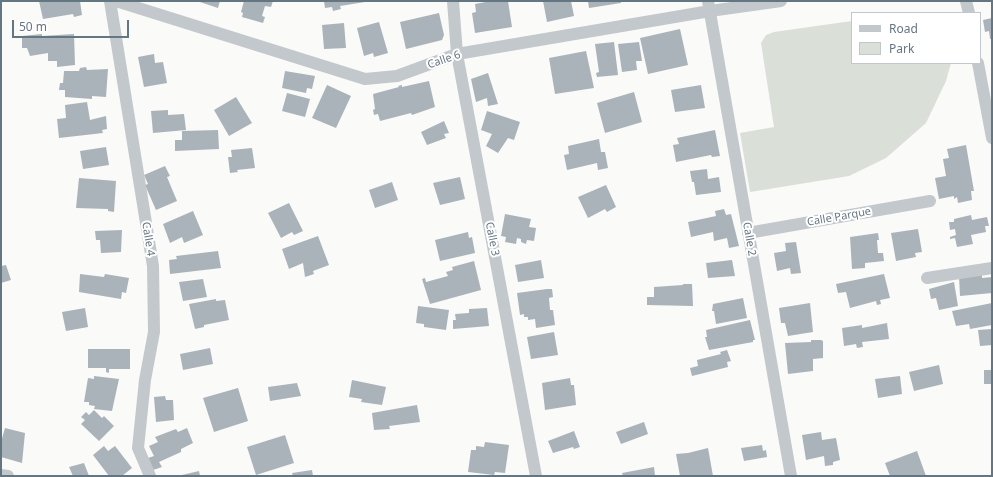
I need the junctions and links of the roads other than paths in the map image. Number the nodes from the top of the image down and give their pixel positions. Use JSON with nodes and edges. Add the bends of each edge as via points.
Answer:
{"nodes":[{"id":1,"x":110,"y":1,"type":"edge"},
{"id":2,"x":116,"y":1,"type":"edge"},
{"id":3,"x":453,"y":1,"type":"edge"},
{"id":4,"x":781,"y":1,"type":"edge"},
{"id":5,"x":966,"y":1,"type":"edge"},
{"id":6,"x":709,"y":6,"type":"edge"},
{"id":7,"x":969,"y":12,"type":"edge"},
{"id":8,"x":457,"y":54,"type":"junction"},
{"id":9,"x":978,"y":64,"type":"edge"},
{"id":10,"x":992,"y":138,"type":"edge"},
{"id":11,"x":930,"y":201,"type":"dead end"},
{"id":12,"x":748,"y":233,"type":"junction"},
{"id":13,"x":992,"y":268,"type":"edge"},
{"id":14,"x":927,"y":278,"type":"dead end"},
{"id":15,"x":1,"y":475,"type":"edge"},
{"id":16,"x":8,"y":476,"type":"edge"},
{"id":17,"x":150,"y":476,"type":"edge"},
{"id":18,"x":536,"y":476,"type":"edge"},
{"id":19,"x":791,"y":476,"type":"edge"}],
"edges":[{"from":1,"to":17,"type":"street","name":"Calle 4","via":[[153,266],[154,332],[145,380],[138,448]]},
{"from":2,"to":8,"type":"street","name":"Calle 6","via":[[366,79],[398,76]]},
{"from":3,"to":8,"type":"street","name":"Calle 3"},
{"from":4,"to":6,"type":"street","name":"Calle 6"},
{"from":5,"to":7,"type":"street"},
{"from":6,"to":8,"type":"street","name":"Calle 6"},
{"from":6,"to":12,"type":"street","name":"Calle 2"},
{"from":8,"to":18,"type":"street","name":"Calle 3"},
{"from":9,"to":10,"type":"street"},
{"from":11,"to":12,"type":"street","name":"Calle Parque"},
{"from":12,"to":19,"type":"street","name":"Calle 2"},
{"from":13,"to":14,"type":"street"},
{"from":15,"to":16,"type":"street"}]}
